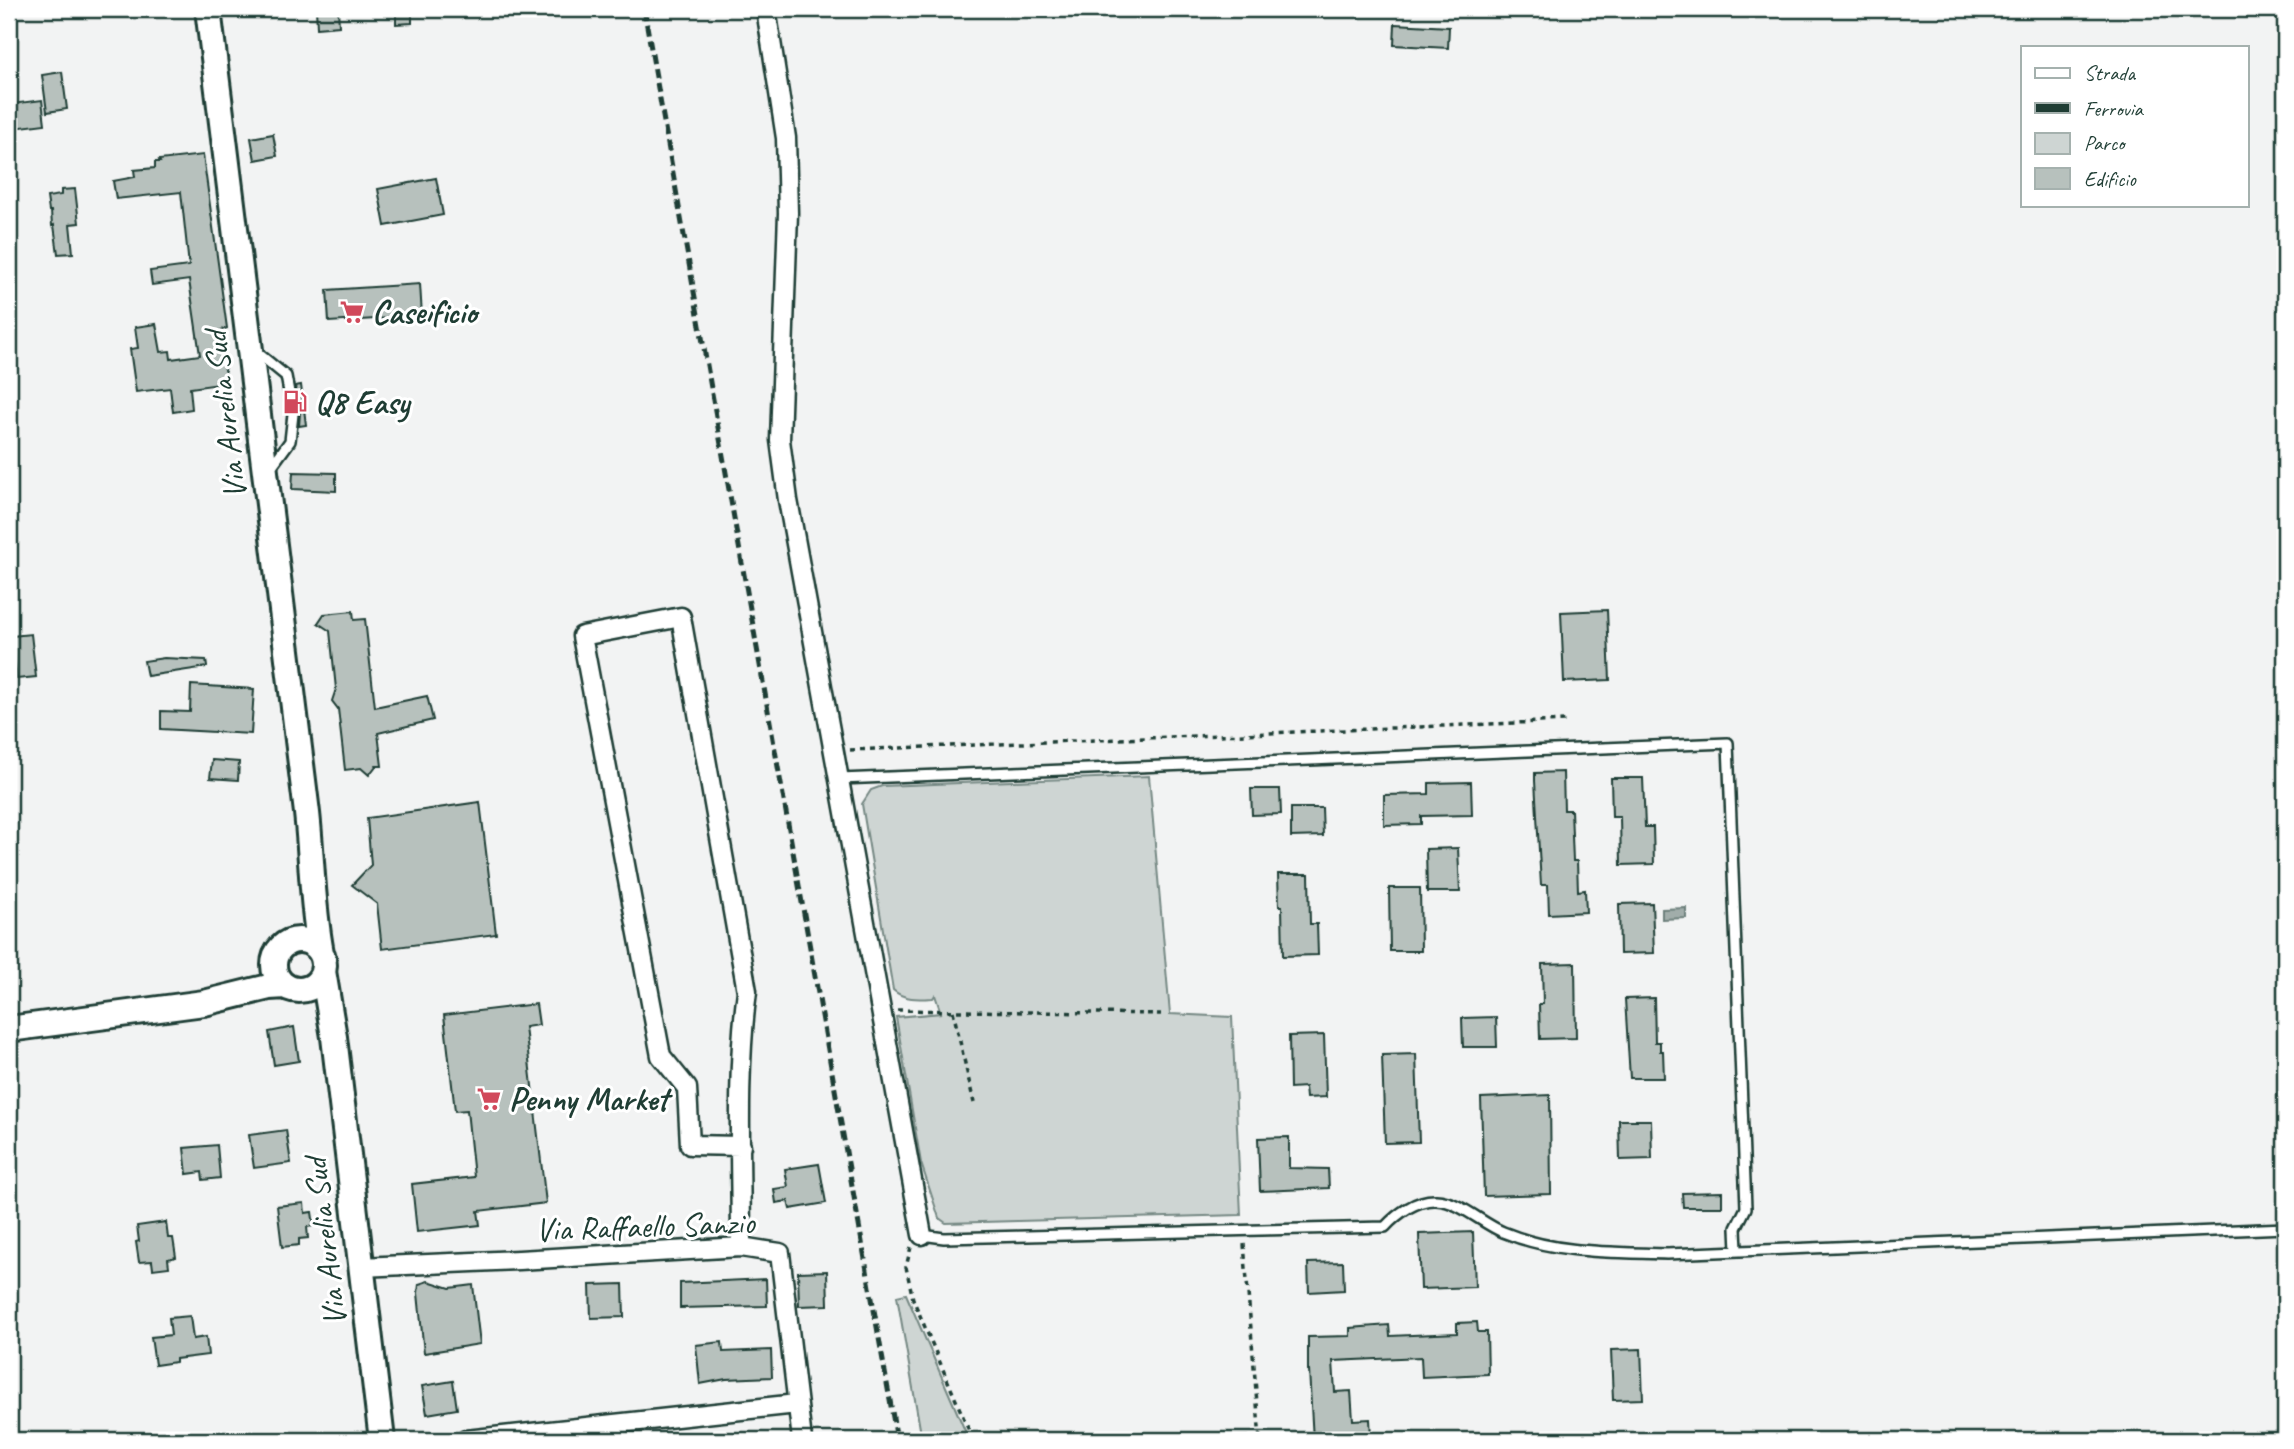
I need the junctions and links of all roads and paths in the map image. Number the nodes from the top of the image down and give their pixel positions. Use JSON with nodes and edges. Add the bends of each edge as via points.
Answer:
{"nodes":[{"id":1,"x":208,"y":9,"type":"edge"},
{"id":2,"x":766,"y":9,"type":"edge"},
{"id":3,"x":250,"y":346,"type":"junction"},
{"id":4,"x":265,"y":475,"type":"junction"},
{"id":5,"x":1565,"y":721,"type":"dead end"},
{"id":6,"x":834,"y":751,"type":"junction"},
{"id":7,"x":840,"y":779,"type":"junction"},
{"id":8,"x":307,"y":813,"type":"junction"},
{"id":9,"x":282,"y":949,"type":"junction"},
{"id":10,"x":322,"y":962,"type":"junction"},
{"id":11,"x":291,"y":988,"type":"junction"},
{"id":12,"x":204,"y":1003,"type":"junction"},
{"id":13,"x":881,"y":1010,"type":"junction"},
{"id":14,"x":953,"y":1011,"type":"junction"},
{"id":15,"x":1161,"y":1014,"type":"dead end"},
{"id":16,"x":9,"y":1029,"type":"edge"},
{"id":17,"x":334,"y":1037,"type":"junction"},
{"id":18,"x":974,"y":1103,"type":"dead end"},
{"id":19,"x":741,"y":1146,"type":"junction"},
{"id":20,"x":2285,"y":1228,"type":"edge"},
{"id":21,"x":1243,"y":1231,"type":"junction"},
{"id":22,"x":922,"y":1236,"type":"junction"},
{"id":23,"x":741,"y":1247,"type":"junction"},
{"id":24,"x":1737,"y":1250,"type":"junction"},
{"id":25,"x":361,"y":1267,"type":"junction"},
{"id":26,"x":797,"y":1404,"type":"junction"},
{"id":27,"x":382,"y":1440,"type":"edge"},
{"id":28,"x":466,"y":1440,"type":"edge"},
{"id":29,"x":802,"y":1440,"type":"edge"},
{"id":30,"x":974,"y":1440,"type":"edge"},
{"id":31,"x":1260,"y":1440,"type":"edge"}],
"edges":[{"from":1,"to":3,"type":"main road","name":"Via Aurelia Sud"},
{"from":2,"to":6,"type":"street","via":[[786,138],[788,214],[780,440]]},
{"from":3,"to":4,"type":"main road","name":"Via Aurelia Sud"},
{"from":3,"to":4,"type":"lane","via":[[286,376],[293,414],[290,441]]},
{"from":4,"to":8,"type":"main road","name":"Via Aurelia Sud"},
{"from":5,"to":6,"type":"path"},
{"from":6,"to":7,"type":"street"},
{"from":7,"to":13,"type":"street"},
{"from":7,"to":24,"type":"lane","via":[[1728,743],[1746,1208],[1736,1228]]},
{"from":8,"to":9,"type":"main road","name":"Via Aurelia Sud","via":[[299,916]]},
{"from":8,"to":10,"type":"main road","name":"Via Aurelia Sud"},
{"from":9,"to":10,"type":"main road","via":[[304,940],[317,947]]},
{"from":9,"to":11,"type":"main road","name":"Via Aurelia Sud","via":[[275,973]]},
{"from":9,"to":12,"type":"main road","via":[[250,981]]},
{"from":10,"to":11,"type":"main road","via":[[320,978],[310,988]]},
{"from":10,"to":17,"type":"main road","name":"Via Aurelia Sud"},
{"from":11,"to":12,"type":"main road","via":[[269,987]]},
{"from":11,"to":17,"type":"main road","name":"Via Aurelia Sud","via":[[325,1017]]},
{"from":12,"to":16,"type":"main road"},
{"from":13,"to":14,"type":"path"},
{"from":13,"to":22,"type":"street"},
{"from":14,"to":15,"type":"path"},
{"from":14,"to":18,"type":"path"},
{"from":17,"to":25,"type":"main road","name":"Via Aurelia Sud"},
{"from":19,"to":19,"type":"street","via":[[690,1145],[687,1088],[661,1056],[582,636],[681,617],[747,991],[741,1039]]},
{"from":19,"to":23,"type":"street"},
{"from":20,"to":24,"type":"lane"},
{"from":21,"to":22,"type":"lane"},
{"from":21,"to":24,"type":"lane","via":[[1385,1227],[1410,1207],[1435,1199],[1505,1233],[1579,1252]]},
{"from":21,"to":31,"type":"path"},
{"from":22,"to":30,"type":"path","via":[[907,1258],[909,1284]]},
{"from":23,"to":25,"type":"street","name":"Via Raffaello Sanzio"},
{"from":23,"to":26,"type":"street","name":"Via Raffaello Sanzio","via":[[780,1253]]},
{"from":25,"to":27,"type":"main road","name":"Via Aurelia Sud"},
{"from":26,"to":28,"type":"street"},
{"from":26,"to":29,"type":"street","name":"Via Raffaello Sanzio"}]}
